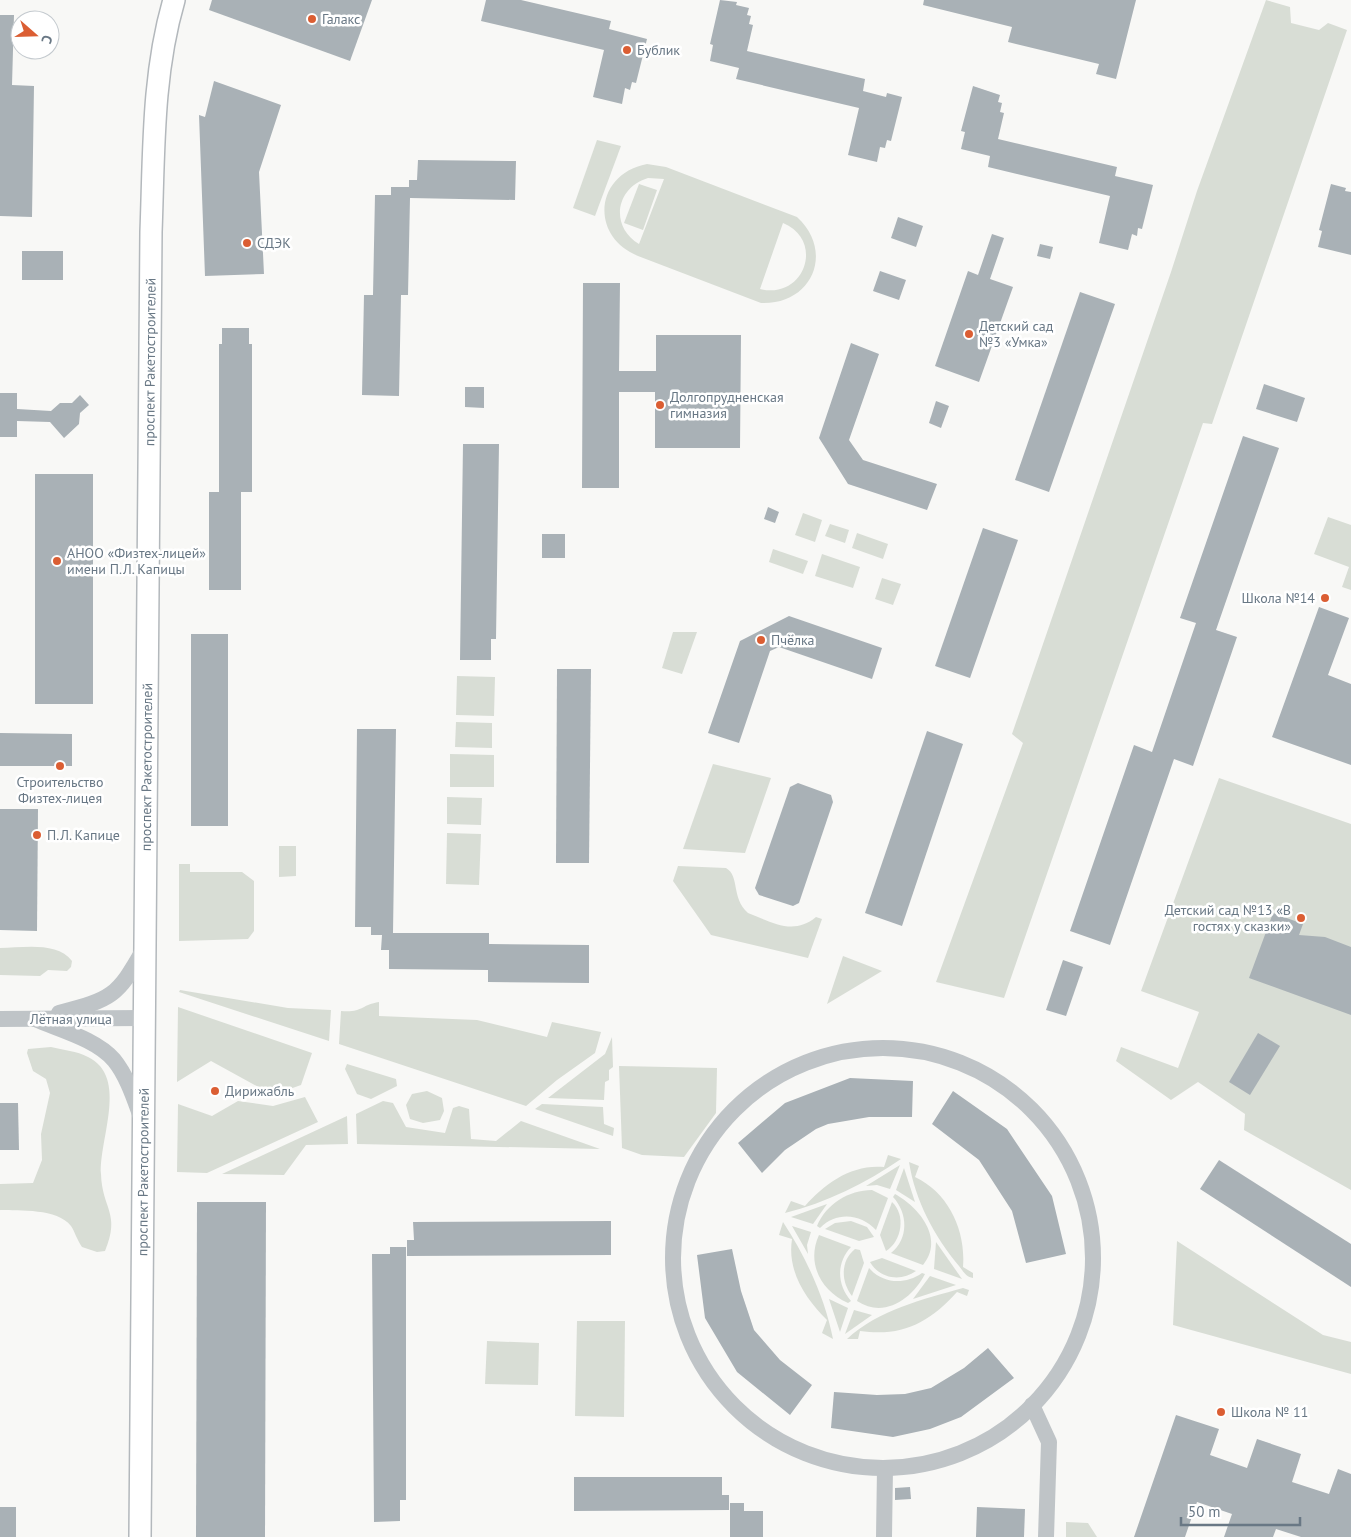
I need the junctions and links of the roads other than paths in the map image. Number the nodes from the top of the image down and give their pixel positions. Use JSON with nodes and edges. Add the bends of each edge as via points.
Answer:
{"nodes":[{"id":1,"x":174,"y":0,"type":"edge"},
{"id":2,"x":144,"y":948,"type":"junction"},
{"id":3,"x":143,"y":1018,"type":"junction"},
{"id":4,"x":0,"y":1019,"type":"edge"},
{"id":5,"x":35,"y":1019,"type":"junction"},
{"id":6,"x":142,"y":1120,"type":"junction"},
{"id":7,"x":1032,"y":1405,"type":"junction"},
{"id":8,"x":885,"y":1468,"type":"junction"},
{"id":9,"x":140,"y":1537,"type":"edge"},
{"id":10,"x":884,"y":1537,"type":"edge"},
{"id":11,"x":1046,"y":1537,"type":"edge"}],
"edges":[{"from":1,"to":2,"type":"main road","name":"проспект Ракетостроителей","via":[[161,58],[154,154]]},
{"from":2,"to":3,"type":"main road","name":"проспект Ракетостроителей"},
{"from":2,"to":5,"type":"street","via":[[119,989],[107,998]]},
{"from":3,"to":5,"type":"street","name":"Лётная улица"},
{"from":3,"to":6,"type":"main road","name":"проспект Ракетостроителей"},
{"from":4,"to":5,"type":"street","name":"Лётная улица"},
{"from":5,"to":6,"type":"street","via":[[90,1044],[113,1059],[131,1090]]},
{"from":6,"to":9,"type":"main road","name":"проспект Ракетостроителей"},
{"from":7,"to":8,"type":"street","via":[[997,1434],[964,1451],[936,1461]]},
{"from":7,"to":8,"type":"street","via":[[1060,1371],[1074,1345],[1086,1310],[1093,1266],[1085,1200],[1057,1140],[1028,1106],[994,1079],[945,1057],[908,1049],[862,1048],[838,1052],[794,1067],[754,1091],[707,1142],[685,1186],[675,1230],[677,1299],[691,1344],[702,1364],[729,1401],[763,1430],[799,1450],[846,1465]]},
{"from":7,"to":11,"type":"street","via":[[1048,1442]]},
{"from":8,"to":10,"type":"street"}]}
